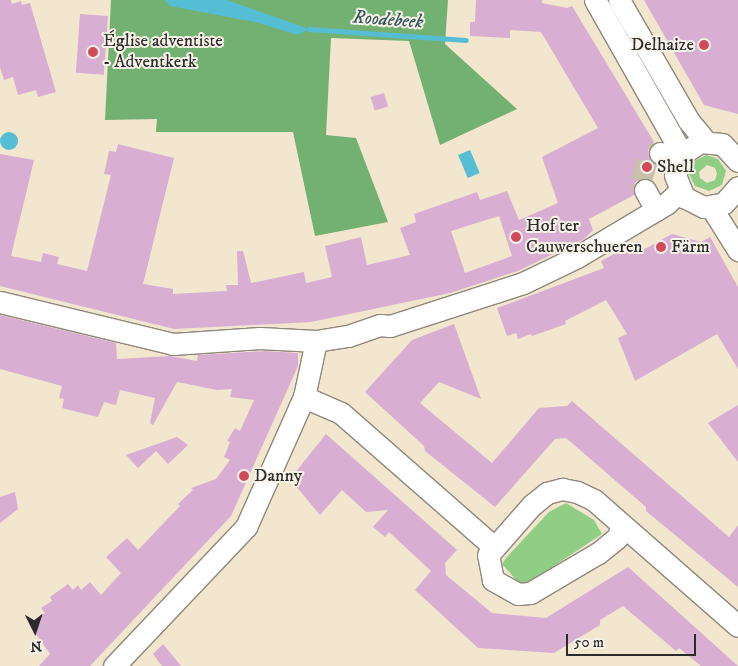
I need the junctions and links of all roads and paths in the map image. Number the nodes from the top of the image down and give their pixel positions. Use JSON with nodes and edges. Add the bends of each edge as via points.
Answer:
{"nodes":[{"id":1,"x":595,"y":0,"type":"edge"},
{"id":2,"x":619,"y":0,"type":"edge"},
{"id":3,"x":705,"y":141,"type":"junction"},
{"id":4,"x":734,"y":149,"type":"edge"},
{"id":5,"x":674,"y":155,"type":"junction"},
{"id":6,"x":645,"y":190,"type":"tunnel mouth"},
{"id":7,"x":680,"y":191,"type":"junction"},
{"id":8,"x":736,"y":196,"type":"edge"},
{"id":9,"x":711,"y":207,"type":"junction"},
{"id":10,"x":656,"y":210,"type":"junction"},
{"id":11,"x":738,"y":250,"type":"edge"},
{"id":12,"x":0,"y":302,"type":"edge"},
{"id":13,"x":390,"y":326,"type":"junction"},
{"id":14,"x":316,"y":341,"type":"junction"},
{"id":15,"x":304,"y":397,"type":"junction"},
{"id":16,"x":621,"y":526,"type":"junction"},
{"id":17,"x":494,"y":546,"type":"junction"},
{"id":18,"x":738,"y":626,"type":"edge"},
{"id":19,"x":114,"y":666,"type":"edge"}],
"edges":[{"from":1,"to":5,"type":"street"},
{"from":2,"to":3,"type":"street","via":[[689,121]]},
{"from":3,"to":4,"type":"street"},
{"from":3,"to":5,"type":"street"},
{"from":5,"to":7,"type":"street"},
{"from":6,"to":10,"type":"street"},
{"from":7,"to":9,"type":"street","via":[[697,205]]},
{"from":7,"to":10,"type":"street"},
{"from":8,"to":9,"type":"street"},
{"from":9,"to":11,"type":"street"},
{"from":10,"to":13,"type":"street","via":[[577,257],[523,283]]},
{"from":12,"to":14,"type":"street","via":[[174,344],[260,338]]},
{"from":13,"to":14,"type":"street","via":[[380,325],[348,336]]},
{"from":13,"to":15,"type":"street","via":[[383,334],[332,353]]},
{"from":14,"to":15,"type":"street"},
{"from":15,"to":17,"type":"street","via":[[341,413]]},
{"from":15,"to":19,"type":"street","via":[[246,527]]},
{"from":16,"to":17,"type":"street","via":[[594,500],[562,489],[547,493],[532,505]]},
{"from":16,"to":17,"type":"street","via":[[618,537],[598,553],[530,593],[518,594],[493,580],[488,555]]},
{"from":16,"to":18,"type":"street"}]}
